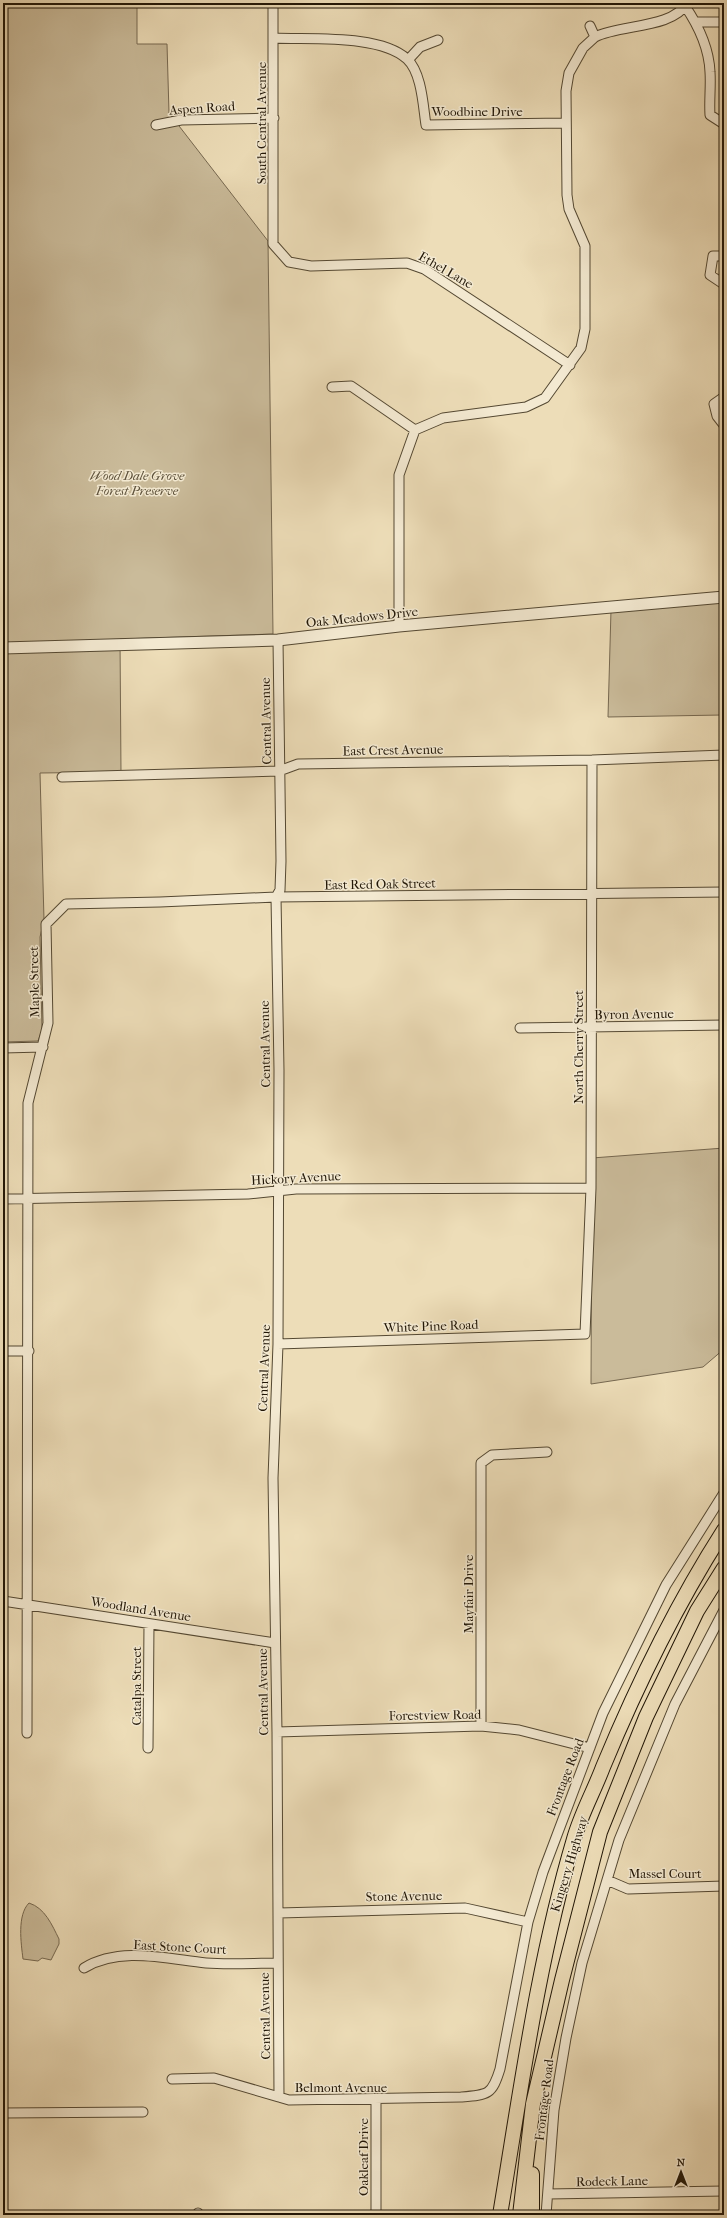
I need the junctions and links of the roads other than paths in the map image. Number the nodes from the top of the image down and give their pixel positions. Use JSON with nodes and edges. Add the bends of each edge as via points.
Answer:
{"nodes":[{"id":1,"x":273,"y":3,"type":"edge"},
{"id":2,"x":686,"y":5,"type":"edge"},
{"id":3,"x":695,"y":22,"type":"junction"},
{"id":4,"x":724,"y":22,"type":"edge"},
{"id":5,"x":590,"y":26,"type":"dead end"},
{"id":6,"x":595,"y":37,"type":"junction"},
{"id":7,"x":274,"y":38,"type":"junction"},
{"id":8,"x":438,"y":40,"type":"dead end"},
{"id":9,"x":408,"y":60,"type":"junction"},
{"id":10,"x":274,"y":118,"type":"junction"},
{"id":11,"x":565,"y":123,"type":"junction"},
{"id":12,"x":724,"y":124,"type":"edge"},
{"id":13,"x":156,"y":125,"type":"dead end"},
{"id":14,"x":274,"y":244,"type":"joint"},
{"id":15,"x":724,"y":256,"type":"edge"},
{"id":16,"x":724,"y":283,"type":"edge"},
{"id":17,"x":570,"y":365,"type":"junction"},
{"id":18,"x":332,"y":386,"type":"dead end"},
{"id":19,"x":724,"y":397,"type":"edge"},
{"id":20,"x":724,"y":425,"type":"edge"},
{"id":21,"x":415,"y":430,"type":"junction"},
{"id":22,"x":724,"y":597,"type":"edge"},
{"id":23,"x":399,"y":626,"type":"junction"},
{"id":24,"x":278,"y":640,"type":"junction"},
{"id":25,"x":3,"y":648,"type":"edge"},
{"id":26,"x":724,"y":755,"type":"edge"},
{"id":27,"x":592,"y":760,"type":"junction"},
{"id":28,"x":279,"y":771,"type":"junction"},
{"id":29,"x":62,"y":777,"type":"dead end"},
{"id":30,"x":724,"y":892,"type":"edge"},
{"id":31,"x":590,"y":894,"type":"junction"},
{"id":32,"x":276,"y":897,"type":"junction"},
{"id":33,"x":46,"y":924,"type":"joint"},
{"id":34,"x":724,"y":1026,"type":"edge"},
{"id":35,"x":520,"y":1028,"type":"dead end"},
{"id":36,"x":591,"y":1028,"type":"junction"},
{"id":37,"x":43,"y":1047,"type":"junction"},
{"id":38,"x":3,"y":1048,"type":"edge"},
{"id":39,"x":590,"y":1188,"type":"junction"},
{"id":40,"x":278,"y":1192,"type":"junction"},
{"id":41,"x":3,"y":1199,"type":"edge"},
{"id":42,"x":28,"y":1199,"type":"junction"},
{"id":43,"x":585,"y":1334,"type":"joint"},
{"id":44,"x":278,"y":1344,"type":"junction"},
{"id":45,"x":29,"y":1350,"type":"junction"},
{"id":46,"x":3,"y":1351,"type":"edge"},
{"id":47,"x":547,"y":1452,"type":"dead end"},
{"id":48,"x":724,"y":1493,"type":"edge"},
{"id":49,"x":724,"y":1530,"type":"edge"},
{"id":50,"x":724,"y":1568,"type":"edge"},
{"id":51,"x":3,"y":1601,"type":"edge"},
{"id":52,"x":28,"y":1605,"type":"junction"},
{"id":53,"x":724,"y":1610,"type":"edge"},
{"id":54,"x":149,"y":1624,"type":"junction"},
{"id":55,"x":275,"y":1643,"type":"junction"},
{"id":56,"x":481,"y":1726,"type":"junction"},
{"id":57,"x":277,"y":1732,"type":"junction"},
{"id":58,"x":27,"y":1733,"type":"dead end"},
{"id":59,"x":148,"y":1748,"type":"dead end"},
{"id":60,"x":590,"y":1748,"type":"junction"},
{"id":61,"x":607,"y":1880,"type":"junction"},
{"id":62,"x":724,"y":1886,"type":"edge"},
{"id":63,"x":279,"y":1913,"type":"junction"},
{"id":64,"x":528,"y":1922,"type":"junction"},
{"id":65,"x":277,"y":1963,"type":"junction"},
{"id":66,"x":84,"y":1968,"type":"dead end"},
{"id":67,"x":172,"y":2079,"type":"dead end"},
{"id":68,"x":489,"y":2092,"type":"joint"},
{"id":69,"x":279,"y":2097,"type":"junction"},
{"id":70,"x":376,"y":2100,"type":"junction"},
{"id":71,"x":533,"y":2104,"type":"junction"},
{"id":72,"x":143,"y":2112,"type":"dead end"},
{"id":73,"x":3,"y":2113,"type":"edge"},
{"id":74,"x":506,"y":2179,"type":"junction"},
{"id":75,"x":724,"y":2191,"type":"edge"},
{"id":76,"x":548,"y":2194,"type":"junction"},
{"id":77,"x":376,"y":2215,"type":"edge"},
{"id":78,"x":500,"y":2215,"type":"edge"},
{"id":79,"x":505,"y":2215,"type":"edge"},
{"id":80,"x":520,"y":2215,"type":"edge"},
{"id":81,"x":532,"y":2215,"type":"edge"},
{"id":82,"x":546,"y":2215,"type":"edge"}],
"edges":[{"from":1,"to":7,"type":"street","name":"South Central Avenue"},
{"from":2,"to":3,"type":"street"},
{"from":2,"to":6,"type":"street","via":[[675,15],[647,25],[607,31]]},
{"from":3,"to":4,"type":"street"},
{"from":3,"to":12,"type":"street","via":[[707,50],[710,115]]},
{"from":5,"to":6,"type":"street"},
{"from":6,"to":11,"type":"street","via":[[583,48],[569,73]]},
{"from":7,"to":9,"type":"street","name":"Woodbine Drive","via":[[365,42],[390,47]]},
{"from":7,"to":10,"type":"street","name":"South Central Avenue"},
{"from":8,"to":9,"type":"street","via":[[420,47]]},
{"from":9,"to":11,"type":"street","name":"Woodbine Drive","via":[[421,87],[426,126]]},
{"from":10,"to":13,"type":"street","name":"Aspen Road","via":[[181,120]]},
{"from":10,"to":14,"type":"street","name":"South Central Avenue"},
{"from":11,"to":17,"type":"street","via":[[569,209],[585,246],[585,329],[581,348]]},
{"from":14,"to":17,"type":"street","name":"Ethel Lane","via":[[289,262],[311,266],[407,263],[424,269]]},
{"from":15,"to":16,"type":"street","via":[[713,256],[710,275]]},
{"from":17,"to":21,"type":"street","via":[[545,398],[526,407],[443,418]]},
{"from":18,"to":21,"type":"street","via":[[351,386]]},
{"from":19,"to":20,"type":"street","via":[[714,404],[717,416]]},
{"from":21,"to":23,"type":"street","via":[[399,475]]},
{"from":22,"to":23,"type":"street","name":"Oak Meadows Drive"},
{"from":23,"to":24,"type":"street","name":"Oak Meadows Drive"},
{"from":24,"to":25,"type":"street","name":"Oak Meadows Drive"},
{"from":24,"to":28,"type":"street","name":"Central Avenue"},
{"from":26,"to":27,"type":"street","name":"East Crest Avenue"},
{"from":27,"to":28,"type":"street","name":"East Crest Avenue","via":[[298,764]]},
{"from":27,"to":31,"type":"street","name":"North Cherry Street"},
{"from":28,"to":29,"type":"street","name":"East Crest Avenue"},
{"from":28,"to":32,"type":"street","name":"Central Avenue","via":[[280,890]]},
{"from":30,"to":31,"type":"street","name":"East Red Oak Street"},
{"from":31,"to":32,"type":"street","name":"East Red Oak Street"},
{"from":31,"to":36,"type":"street","name":"North Cherry Street"},
{"from":32,"to":33,"type":"street","name":"East Red Oak Street","via":[[66,904]]},
{"from":32,"to":40,"type":"street","name":"Central Avenue"},
{"from":33,"to":37,"type":"street","name":"Maple Street","via":[[48,1023]]},
{"from":34,"to":36,"type":"street","name":"Byron Avenue"},
{"from":35,"to":36,"type":"street","name":"Byron Avenue"},
{"from":36,"to":39,"type":"street","name":"North Cherry Street"},
{"from":37,"to":38,"type":"street"},
{"from":37,"to":42,"type":"street","name":"Maple Street","via":[[28,1103]]},
{"from":39,"to":40,"type":"street","name":"Hickory Avenue","via":[[296,1188]]},
{"from":39,"to":43,"type":"street","name":"North Cherry Street"},
{"from":40,"to":42,"type":"street","name":"Hickory Avenue"},
{"from":40,"to":44,"type":"street","name":"Central Avenue"},
{"from":41,"to":42,"type":"street","name":"Hickory Avenue"},
{"from":42,"to":45,"type":"street","name":"Maple Street"},
{"from":43,"to":44,"type":"street","name":"White Pine Road"},
{"from":44,"to":55,"type":"street","name":"Central Avenue","via":[[273,1478]]},
{"from":45,"to":46,"type":"street"},
{"from":45,"to":52,"type":"street","name":"Maple Street"},
{"from":47,"to":56,"type":"street","name":"Mayfair Drive","via":[[492,1454],[480,1462]]},
{"from":48,"to":60,"type":"street","name":"Frontage Road","via":[[666,1585],[603,1713]]},
{"from":49,"to":74,"type":"highway","name":"Kingery Highway","via":[[689,1587],[651,1660],[575,1837],[550,1929]]},
{"from":50,"to":71,"type":"highway","name":"Kingery Highway","via":[[697,1611],[646,1717],[600,1832]]},
{"from":51,"to":52,"type":"street","name":"Woodland Avenue"},
{"from":52,"to":54,"type":"street","name":"Woodland Avenue"},
{"from":52,"to":58,"type":"street","name":"Maple Street"},
{"from":53,"to":61,"type":"street","name":"Frontage Road","via":[[675,1704],[619,1840]]},
{"from":54,"to":55,"type":"street","name":"Woodland Avenue"},
{"from":54,"to":59,"type":"street","name":"Catalpa Street"},
{"from":55,"to":57,"type":"street","name":"Central Avenue"},
{"from":56,"to":57,"type":"street","name":"Forestview Road"},
{"from":56,"to":60,"type":"street","name":"Forestview Road","via":[[519,1730]]},
{"from":57,"to":63,"type":"street","name":"Central Avenue"},
{"from":60,"to":64,"type":"street","name":"Frontage Road","via":[[543,1872]]},
{"from":61,"to":62,"type":"street","name":"Massel Court","via":[[628,1889]]},
{"from":61,"to":76,"type":"street","name":"Frontage Road","via":[[582,1963],[566,2038],[554,2110]]},
{"from":63,"to":64,"type":"street","name":"Stone Avenue","via":[[465,1908]]},
{"from":63,"to":65,"type":"street","name":"Central Avenue"},
{"from":64,"to":68,"type":"street","name":"Frontage Road","via":[[500,2069],[495,2086]]},
{"from":65,"to":66,"type":"street","name":"East Stone Court","via":[[218,1963],[164,1957],[115,1957],[104,1958]]},
{"from":65,"to":69,"type":"street","name":"Central Avenue"},
{"from":67,"to":69,"type":"street","name":"Belmont Avenue","via":[[214,2078]]},
{"from":68,"to":70,"type":"street","name":"Belmont Avenue","via":[[482,2096],[468,2097]]},
{"from":69,"to":70,"type":"street","name":"Belmont Avenue","via":[[289,2100]]},
{"from":70,"to":77,"type":"street","name":"Oakleaf Drive"},
{"from":71,"to":80,"type":"highway","name":"Kingery Highway"},
{"from":71,"to":81,"type":"highway"},
{"from":72,"to":73,"type":"street"},
{"from":74,"to":78,"type":"highway"},
{"from":74,"to":79,"type":"highway"},
{"from":75,"to":76,"type":"street","name":"Rodeck Lane"},
{"from":76,"to":82,"type":"street","name":"Frontage Road"}]}
